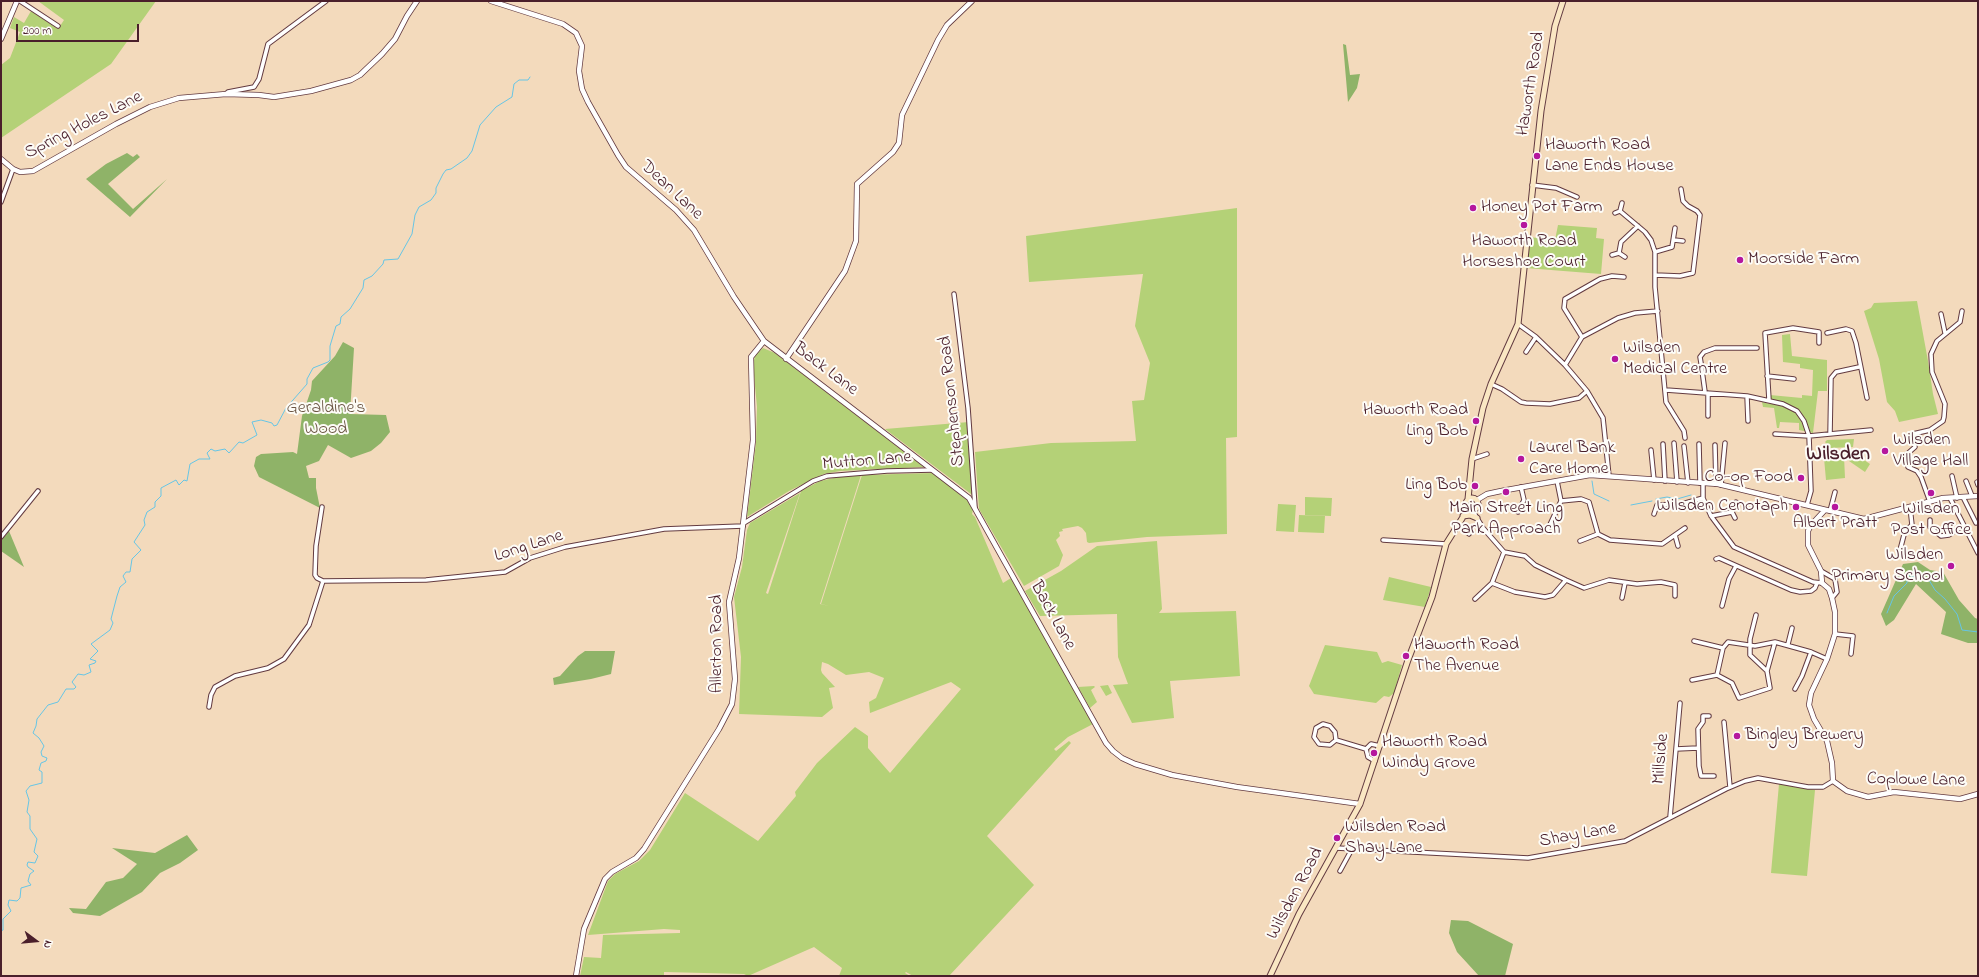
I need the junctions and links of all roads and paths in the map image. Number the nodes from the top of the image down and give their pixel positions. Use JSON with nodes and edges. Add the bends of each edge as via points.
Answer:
{"nodes":[{"id":1,"x":19,"y":1,"type":"edge"},
{"id":2,"x":326,"y":1,"type":"edge"},
{"id":3,"x":417,"y":1,"type":"edge"},
{"id":4,"x":491,"y":1,"type":"edge"},
{"id":5,"x":972,"y":1,"type":"edge"},
{"id":6,"x":1563,"y":1,"type":"edge"},
{"id":7,"x":58,"y":26,"type":"dead end"},
{"id":8,"x":1,"y":39,"type":"edge"},
{"id":9,"x":226,"y":94,"type":"junction"},
{"id":10,"x":1,"y":159,"type":"edge"},
{"id":11,"x":13,"y":169,"type":"junction"},
{"id":12,"x":1531,"y":185,"type":"junction"},
{"id":13,"x":1682,"y":189,"type":"dead end"},
{"id":14,"x":1577,"y":197,"type":"dead end"},
{"id":15,"x":1,"y":202,"type":"edge"},
{"id":16,"x":1622,"y":204,"type":"dead end"},
{"id":17,"x":1620,"y":210,"type":"junction"},
{"id":18,"x":1615,"y":213,"type":"dead end"},
{"id":19,"x":1638,"y":226,"type":"junction"},
{"id":20,"x":1676,"y":228,"type":"dead end"},
{"id":21,"x":1674,"y":240,"type":"junction"},
{"id":22,"x":1683,"y":241,"type":"dead end"},
{"id":23,"x":1655,"y":252,"type":"junction"},
{"id":24,"x":1619,"y":253,"type":"junction"},
{"id":25,"x":1612,"y":255,"type":"dead end"},
{"id":26,"x":1625,"y":257,"type":"dead end"},
{"id":27,"x":1655,"y":275,"type":"junction"},
{"id":28,"x":1624,"y":277,"type":"dead end"},
{"id":29,"x":954,"y":294,"type":"dead end"},
{"id":30,"x":1658,"y":311,"type":"junction"},
{"id":31,"x":1962,"y":311,"type":"dead end"},
{"id":32,"x":1941,"y":314,"type":"dead end"},
{"id":33,"x":1518,"y":324,"type":"junction"},
{"id":34,"x":1828,"y":333,"type":"dead end"},
{"id":35,"x":1946,"y":333,"type":"junction"},
{"id":36,"x":1536,"y":337,"type":"junction"},
{"id":37,"x":1582,"y":337,"type":"junction"},
{"id":38,"x":764,"y":341,"type":"junction"},
{"id":39,"x":1819,"y":343,"type":"dead end"},
{"id":40,"x":1757,"y":348,"type":"dead end"},
{"id":41,"x":1526,"y":352,"type":"dead end"},
{"id":42,"x":786,"y":359,"type":"junction"},
{"id":43,"x":1565,"y":365,"type":"junction"},
{"id":44,"x":1860,"y":367,"type":"junction"},
{"id":45,"x":1767,"y":376,"type":"junction"},
{"id":46,"x":1794,"y":379,"type":"dead end"},
{"id":47,"x":1491,"y":384,"type":"junction"},
{"id":48,"x":1666,"y":390,"type":"junction"},
{"id":49,"x":1587,"y":391,"type":"junction"},
{"id":50,"x":1706,"y":393,"type":"junction"},
{"id":51,"x":1747,"y":396,"type":"junction"},
{"id":52,"x":1867,"y":398,"type":"dead end"},
{"id":53,"x":1769,"y":400,"type":"junction"},
{"id":54,"x":1708,"y":416,"type":"dead end"},
{"id":55,"x":1748,"y":421,"type":"dead end"},
{"id":56,"x":1871,"y":430,"type":"dead end"},
{"id":57,"x":1930,"y":430,"type":"junction"},
{"id":58,"x":1775,"y":434,"type":"dead end"},
{"id":59,"x":1830,"y":434,"type":"junction"},
{"id":60,"x":1932,"y":435,"type":"dead end"},
{"id":61,"x":1809,"y":436,"type":"junction"},
{"id":62,"x":1685,"y":438,"type":"dead end"},
{"id":63,"x":1725,"y":442,"type":"dead end"},
{"id":64,"x":1674,"y":443,"type":"dead end"},
{"id":65,"x":1663,"y":444,"type":"dead end"},
{"id":66,"x":1699,"y":444,"type":"dead end"},
{"id":67,"x":1715,"y":445,"type":"dead end"},
{"id":68,"x":1684,"y":446,"type":"dead end"},
{"id":69,"x":1651,"y":450,"type":"dead end"},
{"id":70,"x":1487,"y":454,"type":"dead end"},
{"id":71,"x":1472,"y":459,"type":"junction"},
{"id":72,"x":1723,"y":459,"type":"junction"},
{"id":73,"x":1715,"y":460,"type":"junction"},
{"id":74,"x":933,"y":470,"type":"junction"},
{"id":75,"x":1609,"y":476,"type":"junction"},
{"id":76,"x":1952,"y":476,"type":"dead end"},
{"id":77,"x":1654,"y":480,"type":"junction"},
{"id":78,"x":1557,"y":481,"type":"junction"},
{"id":79,"x":1665,"y":481,"type":"junction"},
{"id":80,"x":1966,"y":481,"type":"dead end"},
{"id":81,"x":1677,"y":482,"type":"junction"},
{"id":82,"x":1688,"y":482,"type":"junction"},
{"id":83,"x":1702,"y":483,"type":"junction"},
{"id":84,"x":1718,"y":484,"type":"junction"},
{"id":85,"x":1521,"y":487,"type":"junction"},
{"id":86,"x":38,"y":491,"type":"dead end"},
{"id":87,"x":1835,"y":492,"type":"dead end"},
{"id":88,"x":1972,"y":496,"type":"junction"},
{"id":89,"x":1978,"y":496,"type":"edge"},
{"id":90,"x":1703,"y":498,"type":"junction"},
{"id":91,"x":1950,"y":498,"type":"junction"},
{"id":92,"x":1960,"y":498,"type":"junction"},
{"id":93,"x":1468,"y":499,"type":"junction"},
{"id":94,"x":1477,"y":500,"type":"junction"},
{"id":95,"x":1561,"y":501,"type":"junction"},
{"id":96,"x":1736,"y":502,"type":"dead end"},
{"id":97,"x":1930,"y":502,"type":"junction"},
{"id":98,"x":1807,"y":505,"type":"junction"},
{"id":99,"x":322,"y":507,"type":"dead end"},
{"id":100,"x":975,"y":507,"type":"junction"},
{"id":101,"x":1910,"y":507,"type":"junction"},
{"id":102,"x":1470,"y":510,"type":"junction"},
{"id":103,"x":1828,"y":510,"type":"junction"},
{"id":104,"x":1518,"y":512,"type":"dead end"},
{"id":105,"x":1732,"y":512,"type":"junction"},
{"id":106,"x":1654,"y":514,"type":"dead end"},
{"id":107,"x":1463,"y":516,"type":"junction"},
{"id":108,"x":1711,"y":516,"type":"junction"},
{"id":109,"x":1477,"y":518,"type":"junction"},
{"id":110,"x":1735,"y":518,"type":"dead end"},
{"id":111,"x":1930,"y":520,"type":"dead end"},
{"id":112,"x":1976,"y":523,"type":"dead end"},
{"id":113,"x":744,"y":524,"type":"junction"},
{"id":114,"x":1457,"y":524,"type":"junction"},
{"id":115,"x":1963,"y":526,"type":"junction"},
{"id":116,"x":1685,"y":528,"type":"dead end"},
{"id":117,"x":1548,"y":529,"type":"dead end"},
{"id":118,"x":1469,"y":534,"type":"dead end"},
{"id":119,"x":1598,"y":534,"type":"junction"},
{"id":120,"x":1675,"y":535,"type":"junction"},
{"id":121,"x":1,"y":537,"type":"edge"},
{"id":122,"x":1383,"y":540,"type":"dead end"},
{"id":123,"x":1580,"y":541,"type":"dead end"},
{"id":124,"x":1446,"y":544,"type":"junction"},
{"id":125,"x":1678,"y":546,"type":"dead end"},
{"id":126,"x":1504,"y":552,"type":"junction"},
{"id":127,"x":1978,"y":553,"type":"edge"},
{"id":128,"x":1899,"y":554,"type":"dead end"},
{"id":129,"x":1716,"y":559,"type":"dead end"},
{"id":130,"x":1736,"y":566,"type":"junction"},
{"id":131,"x":1821,"y":571,"type":"junction"},
{"id":132,"x":1566,"y":580,"type":"junction"},
{"id":133,"x":323,"y":581,"type":"junction"},
{"id":134,"x":1492,"y":583,"type":"junction"},
{"id":135,"x":1625,"y":583,"type":"junction"},
{"id":136,"x":1816,"y":583,"type":"junction"},
{"id":137,"x":1822,"y":583,"type":"junction"},
{"id":138,"x":1675,"y":596,"type":"dead end"},
{"id":139,"x":1622,"y":598,"type":"dead end"},
{"id":140,"x":1832,"y":598,"type":"junction"},
{"id":141,"x":1475,"y":599,"type":"dead end"},
{"id":142,"x":1722,"y":606,"type":"dead end"},
{"id":143,"x":1756,"y":615,"type":"dead end"},
{"id":144,"x":1792,"y":628,"type":"dead end"},
{"id":145,"x":1835,"y":634,"type":"junction"},
{"id":146,"x":1694,"y":641,"type":"dead end"},
{"id":147,"x":1775,"y":642,"type":"junction"},
{"id":148,"x":1788,"y":644,"type":"junction"},
{"id":149,"x":1749,"y":646,"type":"junction"},
{"id":150,"x":1723,"y":648,"type":"junction"},
{"id":151,"x":1811,"y":652,"type":"junction"},
{"id":152,"x":1851,"y":654,"type":"dead end"},
{"id":153,"x":1827,"y":659,"type":"junction"},
{"id":154,"x":1767,"y":671,"type":"junction"},
{"id":155,"x":1717,"y":675,"type":"junction"},
{"id":156,"x":1692,"y":680,"type":"dead end"},
{"id":157,"x":1795,"y":689,"type":"dead end"},
{"id":158,"x":1680,"y":703,"type":"dead end"},
{"id":159,"x":209,"y":707,"type":"dead end"},
{"id":160,"x":1709,"y":716,"type":"dead end"},
{"id":161,"x":1724,"y":722,"type":"dead end"},
{"id":162,"x":1336,"y":740,"type":"junction"},
{"id":163,"x":1380,"y":746,"type":"junction"},
{"id":164,"x":1698,"y":748,"type":"junction"},
{"id":165,"x":1366,"y":749,"type":"junction"},
{"id":166,"x":1676,"y":750,"type":"junction"},
{"id":167,"x":1375,"y":761,"type":"junction"},
{"id":168,"x":1694,"y":766,"type":"dead end"},
{"id":169,"x":1699,"y":766,"type":"junction"},
{"id":170,"x":1714,"y":776,"type":"dead end"},
{"id":171,"x":1833,"y":781,"type":"junction"},
{"id":172,"x":1730,"y":787,"type":"junction"},
{"id":173,"x":1978,"y":794,"type":"edge"},
{"id":174,"x":1360,"y":804,"type":"junction"},
{"id":175,"x":1670,"y":817,"type":"junction"},
{"id":176,"x":1336,"y":848,"type":"junction"},
{"id":177,"x":1352,"y":849,"type":"junction"},
{"id":178,"x":1340,"y":871,"type":"dead end"},
{"id":179,"x":576,"y":976,"type":"edge"},
{"id":180,"x":1270,"y":976,"type":"edge"}],
"edges":[{"from":1,"to":7,"type":"street"},
{"from":1,"to":8,"type":"street"},
{"from":2,"to":9,"type":"street","via":[[268,44],[259,79],[254,87]]},
{"from":3,"to":9,"type":"street","name":"Spring Holes Lane","via":[[387,49],[364,72],[351,80],[274,97]]},
{"from":4,"to":38,"type":"street","name":"Dean Lane","via":[[570,28],[579,38],[582,54],[579,71],[582,89],[626,167],[676,210],[694,230]]},
{"from":5,"to":42,"type":"street","via":[[947,25],[938,40],[902,115],[899,143],[893,152],[858,184],[856,241],[845,271]]},
{"from":6,"to":12,"type":"main road","name":"Haworth Road","via":[[1555,26],[1546,77]]},
{"from":9,"to":11,"type":"street","name":"Spring Holes Lane","via":[[169,101],[150,107],[33,171]]},
{"from":10,"to":11,"type":"street"},
{"from":11,"to":15,"type":"street"},
{"from":12,"to":14,"type":"street","via":[[1556,188]]},
{"from":12,"to":33,"type":"main road","name":"Haworth Road"},
{"from":13,"to":27,"type":"street","via":[[1683,202],[1700,215],[1693,272],[1680,276]]},
{"from":16,"to":17,"type":"street"},
{"from":17,"to":18,"type":"street"},
{"from":17,"to":19,"type":"street"},
{"from":19,"to":23,"type":"street","via":[[1651,240]]},
{"from":19,"to":24,"type":"street","via":[[1621,242]]},
{"from":20,"to":21,"type":"street"},
{"from":21,"to":22,"type":"street"},
{"from":21,"to":23,"type":"street","via":[[1670,249]]},
{"from":23,"to":27,"type":"street"},
{"from":24,"to":25,"type":"street"},
{"from":24,"to":26,"type":"street"},
{"from":27,"to":30,"type":"street"},
{"from":28,"to":37,"type":"street","via":[[1600,279],[1565,299],[1564,308]]},
{"from":29,"to":100,"type":"street","name":"Stephenson Road","via":[[968,399]]},
{"from":30,"to":37,"type":"street","via":[[1618,318]]},
{"from":30,"to":48,"type":"street","via":[[1662,371]]},
{"from":31,"to":35,"type":"street","via":[[1960,322]]},
{"from":32,"to":35,"type":"street"},
{"from":33,"to":36,"type":"street"},
{"from":33,"to":47,"type":"main road","name":"Haworth Road"},
{"from":34,"to":44,"type":"street","via":[[1846,329],[1852,331]]},
{"from":35,"to":57,"type":"street","via":[[1934,345],[1931,363],[1946,413],[1943,421]]},
{"from":36,"to":41,"type":"street"},
{"from":36,"to":43,"type":"street"},
{"from":37,"to":43,"type":"street"},
{"from":38,"to":42,"type":"street","name":"Back Lane"},
{"from":38,"to":113,"type":"street","name":"Allerton Road","via":[[751,357],[753,440]]},
{"from":39,"to":45,"type":"street","via":[[1819,332],[1792,328],[1765,333]]},
{"from":40,"to":50,"type":"street","via":[[1715,348],[1704,352],[1700,362]]},
{"from":42,"to":74,"type":"street","name":"Back Lane"},
{"from":43,"to":49,"type":"street"},
{"from":44,"to":52,"type":"street"},
{"from":44,"to":59,"type":"street","via":[[1836,372],[1831,378]]},
{"from":45,"to":46,"type":"street"},
{"from":45,"to":53,"type":"street"},
{"from":47,"to":49,"type":"street","via":[[1526,403],[1550,404],[1579,398]]},
{"from":47,"to":71,"type":"main road","name":"Haworth Road","via":[[1477,431]]},
{"from":48,"to":50,"type":"street"},
{"from":48,"to":62,"type":"street","via":[[1666,402],[1684,431]]},
{"from":49,"to":75,"type":"street","via":[[1603,418]]},
{"from":50,"to":51,"type":"street"},
{"from":50,"to":54,"type":"street"},
{"from":51,"to":53,"type":"street"},
{"from":51,"to":55,"type":"street"},
{"from":53,"to":61,"type":"street","via":[[1797,411]]},
{"from":56,"to":59,"type":"street"},
{"from":57,"to":60,"type":"street"},
{"from":57,"to":97,"type":"street","via":[[1913,434],[1915,447],[1906,455],[1908,467],[1917,471],[1921,477]]},
{"from":58,"to":61,"type":"street"},
{"from":59,"to":61,"type":"street"},
{"from":61,"to":98,"type":"street","via":[[1811,491]]},
{"from":63,"to":72,"type":"street"},
{"from":64,"to":81,"type":"street"},
{"from":65,"to":79,"type":"street"},
{"from":66,"to":83,"type":"street"},
{"from":67,"to":73,"type":"street"},
{"from":68,"to":82,"type":"street"},
{"from":69,"to":77,"type":"street"},
{"from":70,"to":71,"type":"street"},
{"from":71,"to":93,"type":"main road","name":"Haworth Road"},
{"from":72,"to":73,"type":"street"},
{"from":72,"to":84,"type":"street"},
{"from":73,"to":84,"type":"street"},
{"from":74,"to":100,"type":"street","name":"Back Lane","via":[[969,498]]},
{"from":74,"to":113,"type":"street","name":"Mutton Lane","via":[[827,476],[814,481]]},
{"from":75,"to":77,"type":"street"},
{"from":75,"to":78,"type":"street","via":[[1590,475]]},
{"from":76,"to":92,"type":"street"},
{"from":77,"to":79,"type":"street"},
{"from":78,"to":85,"type":"street"},
{"from":78,"to":95,"type":"street"},
{"from":79,"to":81,"type":"street"},
{"from":80,"to":88,"type":"street"},
{"from":81,"to":82,"type":"street"},
{"from":82,"to":83,"type":"street"},
{"from":83,"to":84,"type":"street"},
{"from":83,"to":90,"type":"street"},
{"from":84,"to":98,"type":"street"},
{"from":85,"to":94,"type":"street","via":[[1487,494]]},
{"from":85,"to":104,"type":"street","via":[[1524,500]]},
{"from":86,"to":121,"type":"street"},
{"from":87,"to":103,"type":"street"},
{"from":88,"to":89,"type":"street"},
{"from":88,"to":92,"type":"street"},
{"from":90,"to":106,"type":"street","via":[[1682,504],[1657,505]]},
{"from":90,"to":108,"type":"street"},
{"from":91,"to":92,"type":"street"},
{"from":91,"to":97,"type":"street"},
{"from":91,"to":115,"type":"street"},
{"from":92,"to":112,"type":"street"},
{"from":93,"to":94,"type":"main road"},
{"from":93,"to":102,"type":"main road","name":"Haworth Road","via":[[1466,504]]},
{"from":94,"to":102,"type":"main road","via":[[1477,508]]},
{"from":95,"to":117,"type":"street"},
{"from":95,"to":119,"type":"street","via":[[1581,499],[1589,502]]},
{"from":96,"to":105,"type":"street"},
{"from":97,"to":101,"type":"street"},
{"from":98,"to":103,"type":"street"},
{"from":99,"to":133,"type":"street","via":[[315,574]]},
{"from":100,"to":174,"type":"street","name":"Back Lane","via":[[1113,752],[1122,758],[1172,775]]},
{"from":101,"to":103,"type":"street","via":[[1864,519]]},
{"from":101,"to":128,"type":"street","via":[[1912,525],[1906,531]]},
{"from":102,"to":107,"type":"main road"},
{"from":102,"to":109,"type":"street"},
{"from":103,"to":131,"type":"street","via":[[1811,524],[1808,531],[1808,545]]},
{"from":105,"to":108,"type":"street"},
{"from":105,"to":110,"type":"street"},
{"from":107,"to":109,"type":"main road"},
{"from":107,"to":114,"type":"main road"},
{"from":108,"to":136,"type":"street","via":[[1734,547]]},
{"from":109,"to":126,"type":"street"},
{"from":111,"to":115,"type":"street","via":[[1930,527],[1941,536],[1949,536]]},
{"from":113,"to":133,"type":"street","name":"Long Lane","via":[[664,529],[565,547],[530,558],[505,572],[426,580]]},
{"from":113,"to":179,"type":"street","name":"Allerton Road","via":[[729,602],[735,679],[732,704],[644,849],[636,858],[605,879],[584,929]]},
{"from":114,"to":118,"type":"street"},
{"from":114,"to":124,"type":"main road"},
{"from":115,"to":127,"type":"street"},
{"from":116,"to":120,"type":"street"},
{"from":119,"to":120,"type":"street","via":[[1610,540],[1662,544]]},
{"from":119,"to":123,"type":"street"},
{"from":120,"to":125,"type":"street"},
{"from":122,"to":124,"type":"street"},
{"from":124,"to":163,"type":"main road","via":[[1432,597]]},
{"from":126,"to":132,"type":"street","via":[[1525,556],[1535,565]]},
{"from":126,"to":134,"type":"street"},
{"from":129,"to":130,"type":"street"},
{"from":130,"to":136,"type":"street","via":[[1791,590],[1811,591]]},
{"from":130,"to":142,"type":"street","via":[[1729,579]]},
{"from":131,"to":137,"type":"street"},
{"from":131,"to":140,"type":"street","via":[[1835,579],[1837,592]]},
{"from":132,"to":134,"type":"street","via":[[1553,595],[1545,597],[1515,592]]},
{"from":132,"to":135,"type":"street","via":[[1584,588],[1609,580]]},
{"from":133,"to":159,"type":"street","via":[[308,625],[284,659],[268,668],[235,676],[215,687]]},
{"from":134,"to":141,"type":"street"},
{"from":135,"to":138,"type":"street","via":[[1661,582],[1675,585]]},
{"from":135,"to":139,"type":"street"},
{"from":136,"to":137,"type":"street"},
{"from":137,"to":140,"type":"street","via":[[1829,589]]},
{"from":140,"to":145,"type":"street"},
{"from":143,"to":149,"type":"street"},
{"from":144,"to":148,"type":"street"},
{"from":145,"to":152,"type":"street","via":[[1853,636]]},
{"from":145,"to":153,"type":"street"},
{"from":146,"to":150,"type":"street"},
{"from":147,"to":148,"type":"street"},
{"from":147,"to":149,"type":"street"},
{"from":147,"to":154,"type":"street"},
{"from":148,"to":151,"type":"street"},
{"from":149,"to":150,"type":"street","via":[[1730,642]]},
{"from":149,"to":154,"type":"street","via":[[1750,655]]},
{"from":150,"to":155,"type":"street"},
{"from":151,"to":153,"type":"street"},
{"from":151,"to":157,"type":"street"},
{"from":153,"to":171,"type":"street","via":[[1811,693],[1809,705],[1827,741]]},
{"from":154,"to":155,"type":"street","via":[[1770,688],[1739,698],[1732,683]]},
{"from":155,"to":156,"type":"street"},
{"from":158,"to":166,"type":"street","name":"Millside"},
{"from":160,"to":164,"type":"street","via":[[1703,716],[1703,722],[1698,728]]},
{"from":161,"to":172,"type":"street"},
{"from":162,"to":162,"type":"street","via":[[1330,745],[1319,744],[1314,737],[1316,728],[1323,724],[1330,726],[1335,732]]},
{"from":162,"to":165,"type":"street"},
{"from":163,"to":165,"type":"street","via":[[1371,744]]},
{"from":163,"to":167,"type":"main road"},
{"from":164,"to":166,"type":"street"},
{"from":164,"to":169,"type":"street"},
{"from":165,"to":167,"type":"street","via":[[1368,757]]},
{"from":166,"to":175,"type":"street","name":"Millside"},
{"from":167,"to":174,"type":"main road"},
{"from":168,"to":169,"type":"street"},
{"from":169,"to":170,"type":"street","via":[[1701,776]]},
{"from":171,"to":172,"type":"street","name":"Shay Lane","via":[[1823,787],[1808,787],[1758,778]]},
{"from":171,"to":173,"type":"street","name":"Coplowe Lane","via":[[1848,791],[1868,797],[1894,792],[1960,799]]},
{"from":172,"to":175,"type":"street","name":"Shay Lane"},
{"from":174,"to":176,"type":"main road","name":"Wilsden Road"},
{"from":175,"to":177,"type":"street","name":"Shay Lane","via":[[1625,841],[1528,858]]},
{"from":176,"to":177,"type":"street","name":"Shay Lane"},
{"from":176,"to":180,"type":"main road","name":"Wilsden Road","via":[[1299,914]]},
{"from":177,"to":178,"type":"street"}]}
